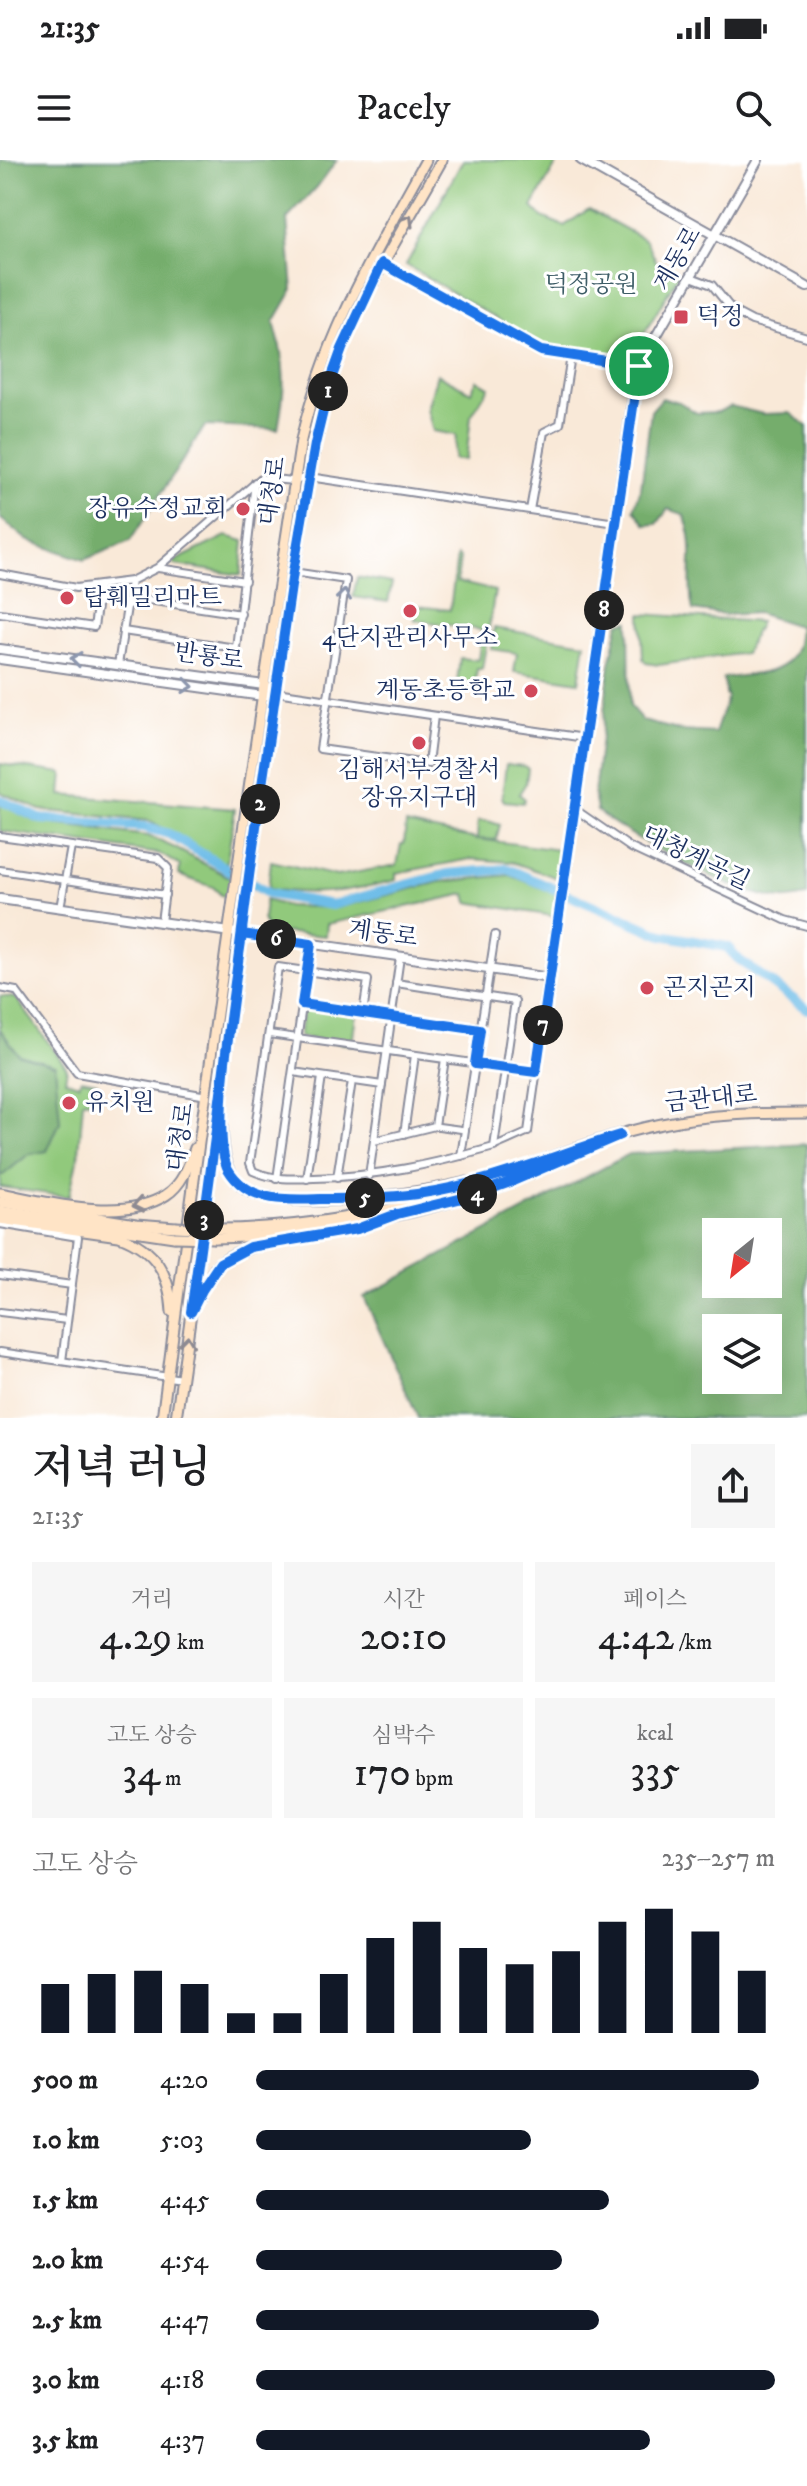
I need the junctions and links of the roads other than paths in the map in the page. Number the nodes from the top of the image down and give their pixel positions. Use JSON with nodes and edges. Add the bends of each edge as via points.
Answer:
{"nodes":[{"id":1,"x":426,"y":160,"type":"edge"},
{"id":2,"x":442,"y":160,"type":"edge"},
{"id":3,"x":581,"y":160,"type":"edge"},
{"id":4,"x":758,"y":160,"type":"edge"},
{"id":5,"x":715,"y":235,"type":"junction"},
{"id":6,"x":382,"y":263,"type":"junction"},
{"id":7,"x":691,"y":277,"type":"junction"},
{"id":8,"x":807,"y":287,"type":"edge"},
{"id":9,"x":807,"y":337,"type":"edge"},
{"id":10,"x":571,"y":356,"type":"junction"},
{"id":11,"x":639,"y":366,"type":"junction"},
{"id":12,"x":309,"y":477,"type":"junction"},
{"id":13,"x":255,"y":481,"type":"junction"},
{"id":14,"x":294,"y":481,"type":"junction"},
{"id":15,"x":530,"y":510,"type":"junction"},
{"id":16,"x":616,"y":523,"type":"junction"},
{"id":17,"x":157,"y":568,"type":"junction"},
{"id":18,"x":293,"y":572,"type":"junction"},
{"id":19,"x":0,"y":574,"type":"edge"},
{"id":20,"x":131,"y":581,"type":"junction"},
{"id":21,"x":245,"y":581,"type":"junction"},
{"id":22,"x":100,"y":586,"type":"junction"},
{"id":23,"x":128,"y":597,"type":"junction"},
{"id":24,"x":0,"y":613,"type":"edge"},
{"id":25,"x":241,"y":614,"type":"junction"},
{"id":26,"x":123,"y":631,"type":"junction"},
{"id":27,"x":0,"y":649,"type":"edge"},
{"id":28,"x":0,"y":659,"type":"edge"},
{"id":29,"x":118,"y":665,"type":"junction"},
{"id":30,"x":264,"y":685,"type":"junction"},
{"id":31,"x":276,"y":692,"type":"junction"},
{"id":32,"x":263,"y":696,"type":"junction"},
{"id":33,"x":328,"y":700,"type":"junction"},
{"id":34,"x":434,"y":716,"type":"junction"},
{"id":35,"x":586,"y":738,"type":"junction"},
{"id":36,"x":576,"y":810,"type":"junction"},
{"id":37,"x":0,"y":836,"type":"edge"},
{"id":38,"x":71,"y":847,"type":"junction"},
{"id":39,"x":0,"y":870,"type":"edge"},
{"id":40,"x":65,"y":880,"type":"junction"},
{"id":41,"x":165,"y":895,"type":"junction"},
{"id":42,"x":0,"y":899,"type":"edge"},
{"id":43,"x":60,"y":908,"type":"junction"},
{"id":44,"x":161,"y":922,"type":"junction"},
{"id":45,"x":807,"y":926,"type":"edge"},
{"id":46,"x":227,"y":932,"type":"junction"},
{"id":47,"x":242,"y":934,"type":"junction"},
{"id":48,"x":495,"y":935,"type":"dead end"},
{"id":49,"x":311,"y":944,"type":"junction"},
{"id":50,"x":400,"y":957,"type":"junction"},
{"id":51,"x":489,"y":970,"type":"junction"},
{"id":52,"x":307,"y":971,"type":"junction"},
{"id":53,"x":550,"y":978,"type":"junction"},
{"id":54,"x":396,"y":983,"type":"junction"},
{"id":55,"x":0,"y":988,"type":"edge"},
{"id":56,"x":485,"y":997,"type":"junction"},
{"id":57,"x":302,"y":1004,"type":"junction"},
{"id":58,"x":363,"y":1013,"type":"junction"},
{"id":59,"x":391,"y":1017,"type":"junction"},
{"id":60,"x":480,"y":1030,"type":"junction"},
{"id":61,"x":269,"y":1034,"type":"junction"},
{"id":62,"x":297,"y":1039,"type":"junction"},
{"id":63,"x":386,"y":1051,"type":"junction"},
{"id":64,"x":415,"y":1055,"type":"junction"},
{"id":65,"x":445,"y":1059,"type":"junction"},
{"id":66,"x":475,"y":1064,"type":"junction"},
{"id":67,"x":504,"y":1068,"type":"junction"},
{"id":68,"x":293,"y":1072,"type":"junction"},
{"id":69,"x":536,"y":1072,"type":"junction"},
{"id":70,"x":322,"y":1077,"type":"junction"},
{"id":71,"x":352,"y":1081,"type":"junction"},
{"id":72,"x":382,"y":1085,"type":"junction"},
{"id":73,"x":207,"y":1099,"type":"junction"},
{"id":74,"x":221,"y":1101,"type":"junction"},
{"id":75,"x":807,"y":1113,"type":"edge"},
{"id":76,"x":435,"y":1126,"type":"junction"},
{"id":77,"x":465,"y":1130,"type":"junction"},
{"id":78,"x":528,"y":1132,"type":"joint"},
{"id":79,"x":404,"y":1134,"type":"junction"},
{"id":80,"x":620,"y":1135,"type":"junction"},
{"id":81,"x":374,"y":1141,"type":"junction"},
{"id":82,"x":494,"y":1147,"type":"junction"},
{"id":83,"x":461,"y":1156,"type":"junction"},
{"id":84,"x":513,"y":1171,"type":"junction"},
{"id":85,"x":369,"y":1176,"type":"junction"},
{"id":86,"x":337,"y":1178,"type":"junction"},
{"id":87,"x":277,"y":1179,"type":"junction"},
{"id":88,"x":307,"y":1179,"type":"junction"},
{"id":89,"x":1,"y":1209,"type":"edge"},
{"id":90,"x":397,"y":1214,"type":"junction"},
{"id":91,"x":75,"y":1234,"type":"junction"},
{"id":92,"x":215,"y":1234,"type":"junction"},
{"id":93,"x":0,"y":1275,"type":"edge"},
{"id":94,"x":72,"y":1285,"type":"junction"},
{"id":95,"x":0,"y":1312,"type":"edge"},
{"id":96,"x":191,"y":1312,"type":"junction"},
{"id":97,"x":67,"y":1320,"type":"junction"},
{"id":98,"x":173,"y":1332,"type":"junction"},
{"id":99,"x":0,"y":1352,"type":"edge"},
{"id":100,"x":62,"y":1361,"type":"junction"},
{"id":101,"x":167,"y":1376,"type":"junction"},
{"id":102,"x":182,"y":1379,"type":"junction"},
{"id":103,"x":162,"y":1418,"type":"edge"},
{"id":104,"x":176,"y":1418,"type":"edge"}],
"edges":[{"from":1,"to":14,"type":"main road","name":"대청로","via":[[332,338],[309,405]]},
{"from":6,"to":2,"type":"main road","name":"대청로","one_way":true},
{"from":3,"to":5,"type":"street"},
{"from":4,"to":5,"type":"street","name":"계동로"},
{"from":5,"to":7,"type":"street","name":"계동로"},
{"from":5,"to":8,"type":"street"},
{"from":6,"to":10,"type":"street","via":[[541,351]]},
{"from":6,"to":12,"type":"main road","name":"대청로","via":[[330,382]]},
{"from":7,"to":9,"type":"street","via":[[712,285],[733,311],[752,321]]},
{"from":7,"to":11,"type":"street","name":"계동로"},
{"from":10,"to":11,"type":"street"},
{"from":10,"to":15,"type":"street","via":[[560,424],[544,432]]},
{"from":11,"to":16,"type":"street","name":"계동로"},
{"from":12,"to":14,"type":"street"},
{"from":12,"to":15,"type":"street"},
{"from":12,"to":18,"type":"main road","name":"대청로"},
{"from":13,"to":14,"type":"street"},
{"from":13,"to":17,"type":"street"},
{"from":13,"to":21,"type":"street"},
{"from":14,"to":30,"type":"main road","name":"대청로"},
{"from":15,"to":16,"type":"street"},
{"from":16,"to":35,"type":"street","name":"계동로"},
{"from":17,"to":20,"type":"street"},
{"from":17,"to":21,"type":"street"},
{"from":18,"to":31,"type":"main road","name":"대청로"},
{"from":33,"to":18,"type":"street","one_way":true,"via":[[346,580]]},
{"from":19,"to":22,"type":"street","via":[[76,588]]},
{"from":20,"to":22,"type":"street"},
{"from":20,"to":23,"type":"street"},
{"from":21,"to":25,"type":"street"},
{"from":22,"to":24,"type":"street","via":[[94,627]]},
{"from":23,"to":25,"type":"street"},
{"from":23,"to":26,"type":"street"},
{"from":25,"to":26,"type":"street","via":[[236,648]]},
{"from":26,"to":29,"type":"street"},
{"from":29,"to":27,"type":"street","name":"반룡로","one_way":true},
{"from":28,"to":32,"type":"street","name":"반룡로","one_way":true},
{"from":29,"to":30,"type":"street","name":"반룡로"},
{"from":30,"to":31,"type":"street","name":"반룡로"},
{"from":30,"to":32,"type":"main road","name":"대청로"},
{"from":31,"to":32,"type":"street","name":"반룡로"},
{"from":31,"to":33,"type":"street"},
{"from":31,"to":47,"type":"main road","name":"대청로"},
{"from":32,"to":46,"type":"main road","name":"대청로"},
{"from":33,"to":34,"type":"street"},
{"from":33,"to":34,"type":"street","via":[[320,749],[428,764]]},
{"from":34,"to":35,"type":"street"},
{"from":35,"to":36,"type":"street","name":"계동로"},
{"from":36,"to":45,"type":"street","name":"대청계곡길","via":[[631,848]]},
{"from":36,"to":53,"type":"street","name":"계동로"},
{"from":37,"to":38,"type":"street"},
{"from":38,"to":40,"type":"street"},
{"from":38,"to":41,"type":"street","via":[[158,858],[168,868]]},
{"from":39,"to":40,"type":"street"},
{"from":40,"to":41,"type":"street"},
{"from":40,"to":43,"type":"street"},
{"from":41,"to":44,"type":"street"},
{"from":42,"to":43,"type":"street","name":"계동로"},
{"from":43,"to":44,"type":"street","name":"계동로"},
{"from":44,"to":46,"type":"street","name":"계동로"},
{"from":46,"to":47,"type":"street","name":"계동로"},
{"from":46,"to":73,"type":"main road","name":"대청로"},
{"from":47,"to":49,"type":"street","name":"계동로"},
{"from":47,"to":74,"type":"main road","name":"대청로"},
{"from":48,"to":51,"type":"street"},
{"from":49,"to":50,"type":"street","name":"계동로"},
{"from":49,"to":52,"type":"street"},
{"from":50,"to":51,"type":"street","name":"계동로"},
{"from":50,"to":54,"type":"street"},
{"from":51,"to":53,"type":"street","name":"계동로"},
{"from":51,"to":56,"type":"street"},
{"from":52,"to":57,"type":"street"},
{"from":52,"to":58,"type":"street","via":[[368,980]]},
{"from":52,"to":61,"type":"street","via":[[278,967]]},
{"from":53,"to":69,"type":"street"},
{"from":54,"to":56,"type":"street"},
{"from":54,"to":59,"type":"street"},
{"from":55,"to":73,"type":"street","via":[[16,991],[77,1073]]},
{"from":56,"to":60,"type":"street"},
{"from":56,"to":67,"type":"street","via":[[515,1001]]},
{"from":57,"to":58,"type":"street"},
{"from":57,"to":62,"type":"street"},
{"from":58,"to":59,"type":"street"},
{"from":59,"to":60,"type":"street"},
{"from":59,"to":63,"type":"street"},
{"from":60,"to":66,"type":"street"},
{"from":61,"to":62,"type":"street"},
{"from":61,"to":87,"type":"street","via":[[250,1163],[253,1171]]},
{"from":62,"to":63,"type":"street"},
{"from":62,"to":68,"type":"street"},
{"from":63,"to":64,"type":"street"},
{"from":63,"to":72,"type":"street"},
{"from":64,"to":65,"type":"street"},
{"from":64,"to":79,"type":"street"},
{"from":65,"to":66,"type":"street"},
{"from":65,"to":76,"type":"street"},
{"from":66,"to":67,"type":"street"},
{"from":66,"to":77,"type":"street"},
{"from":67,"to":69,"type":"street"},
{"from":67,"to":82,"type":"street"},
{"from":68,"to":70,"type":"street"},
{"from":68,"to":87,"type":"street"},
{"from":69,"to":78,"type":"street"},
{"from":70,"to":71,"type":"street"},
{"from":70,"to":88,"type":"street"},
{"from":71,"to":72,"type":"street"},
{"from":71,"to":86,"type":"street"},
{"from":72,"to":81,"type":"street"},
{"from":73,"to":89,"type":"main road","one_way":true,"via":[[190,1162],[168,1195],[109,1210],[43,1201]]},
{"from":73,"to":98,"type":"main road","name":"대청로"},
{"from":74,"to":84,"type":"main road","via":[[228,1167],[241,1186],[260,1197],[380,1198]]},
{"from":74,"to":96,"type":"main road","name":"대청로"},
{"from":75,"to":80,"type":"main road","name":"금관대로","via":[[663,1123]]},
{"from":76,"to":77,"type":"street"},
{"from":76,"to":79,"type":"street"},
{"from":77,"to":83,"type":"street"},
{"from":78,"to":82,"type":"street"},
{"from":79,"to":81,"type":"street"},
{"from":80,"to":84,"type":"main road","name":"금관대로"},
{"from":80,"to":90,"type":"main road","name":"금관대로","via":[[471,1196]]},
{"from":81,"to":85,"type":"street"},
{"from":82,"to":83,"type":"street"},
{"from":83,"to":85,"type":"street"},
{"from":84,"to":92,"type":"main road","name":"금관대로","via":[[396,1208]]},
{"from":85,"to":86,"type":"street"},
{"from":86,"to":88,"type":"street"},
{"from":87,"to":88,"type":"street"},
{"from":89,"to":91,"type":"main road"},
{"from":89,"to":92,"type":"main road","bridge":true},
{"from":90,"to":92,"type":"main road","name":"금관대로","via":[[250,1238]]},
{"from":90,"to":96,"type":"main road","via":[[357,1229],[250,1247],[220,1263]]},
{"from":91,"to":94,"type":"street"},
{"from":91,"to":98,"type":"main road","via":[[119,1236],[153,1257],[167,1279]]},
{"from":93,"to":94,"type":"street"},
{"from":94,"to":97,"type":"street"},
{"from":95,"to":97,"type":"street"},
{"from":102,"to":96,"type":"main road","name":"대청로","one_way":true},
{"from":97,"to":100,"type":"street"},
{"from":98,"to":101,"type":"main road","name":"대청로"},
{"from":99,"to":100,"type":"street"},
{"from":100,"to":101,"type":"street"},
{"from":101,"to":102,"type":"street"},
{"from":101,"to":103,"type":"main road","name":"대청로"},
{"from":102,"to":104,"type":"main road","name":"대청로"}]}
